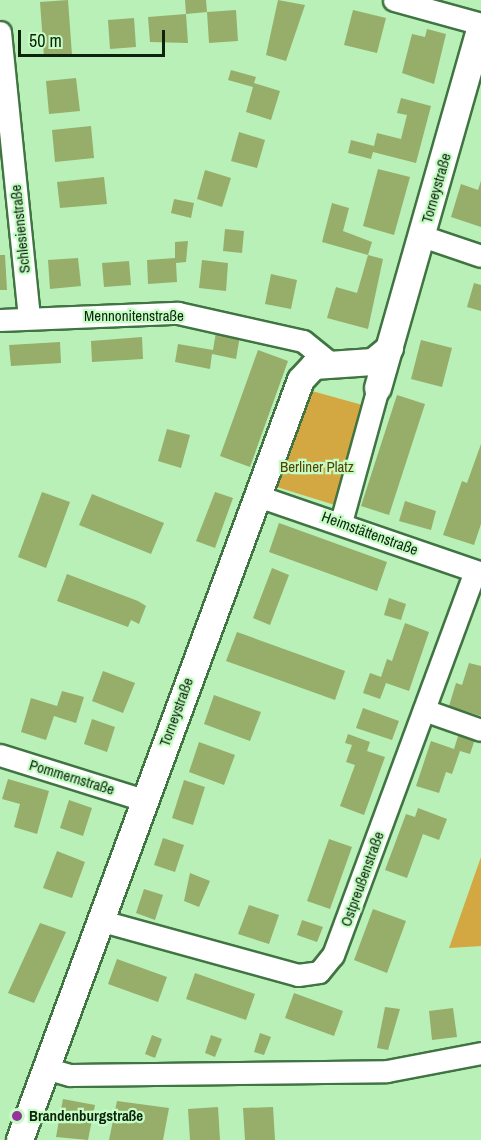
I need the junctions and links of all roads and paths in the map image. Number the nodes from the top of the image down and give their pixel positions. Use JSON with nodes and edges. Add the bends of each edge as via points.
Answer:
{"nodes":[{"id":1,"x":394,"y":0,"type":"edge"},
{"id":2,"x":481,"y":25,"type":"edge"},
{"id":3,"x":0,"y":32,"type":"edge"},
{"id":4,"x":422,"y":236,"type":"junction"},
{"id":5,"x":481,"y":256,"type":"edge"},
{"id":6,"x":30,"y":318,"type":"junction"},
{"id":7,"x":0,"y":320,"type":"edge"},
{"id":8,"x":390,"y":348,"type":"junction"},
{"id":9,"x":330,"y":363,"type":"junction"},
{"id":10,"x":378,"y":388,"type":"joint"},
{"id":11,"x":258,"y":496,"type":"junction"},
{"id":12,"x":341,"y":522,"type":"junction"},
{"id":13,"x":478,"y":572,"type":"edge"},
{"id":14,"x":424,"y":710,"type":"junction"},
{"id":15,"x":481,"y":730,"type":"edge"},
{"id":16,"x":0,"y":754,"type":"edge"},
{"id":17,"x":144,"y":800,"type":"junction"},
{"id":18,"x":102,"y":921,"type":"junction"},
{"id":19,"x":481,"y":1053,"type":"edge"},
{"id":20,"x":45,"y":1068,"type":"junction"},
{"id":21,"x":20,"y":1140,"type":"edge"}],
"edges":[{"from":1,"to":2,"type":"street"},
{"from":2,"to":4,"type":"street","name":"Torneystraße"},
{"from":3,"to":6,"type":"street","name":"Schlesienstraße"},
{"from":4,"to":5,"type":"street"},
{"from":4,"to":8,"type":"street","name":"Torneystraße"},
{"from":6,"to":7,"type":"street","name":"Mennonitenstraße"},
{"from":6,"to":9,"type":"street","name":"Mennonitenstraße","via":[[178,313],[303,341]]},
{"from":8,"to":9,"type":"street","name":"Torneystraße","via":[[373,362]]},
{"from":8,"to":10,"type":"street","name":"Torneystraße"},
{"from":9,"to":11,"type":"street","name":"Torneystraße","via":[[314,366],[301,380]]},
{"from":10,"to":12,"type":"street","name":"Torneystraße"},
{"from":11,"to":12,"type":"street","name":"Heimstättenstraße"},
{"from":11,"to":17,"type":"street","name":"Torneystraße"},
{"from":12,"to":13,"type":"street","name":"Heimstättenstraße"},
{"from":13,"to":14,"type":"street","name":"Ostpreußenstraße"},
{"from":14,"to":15,"type":"street"},
{"from":14,"to":18,"type":"street","name":"Ostpreußenstraße","via":[[333,955],[319,972],[298,975]]},
{"from":16,"to":17,"type":"street","name":"Pommernstraße"},
{"from":17,"to":18,"type":"street","name":"Torneystraße"},
{"from":18,"to":20,"type":"street","name":"Torneystraße"},
{"from":19,"to":20,"type":"street","via":[[387,1071],[70,1075]]},
{"from":20,"to":21,"type":"street","name":"Torneystraße"}]}
